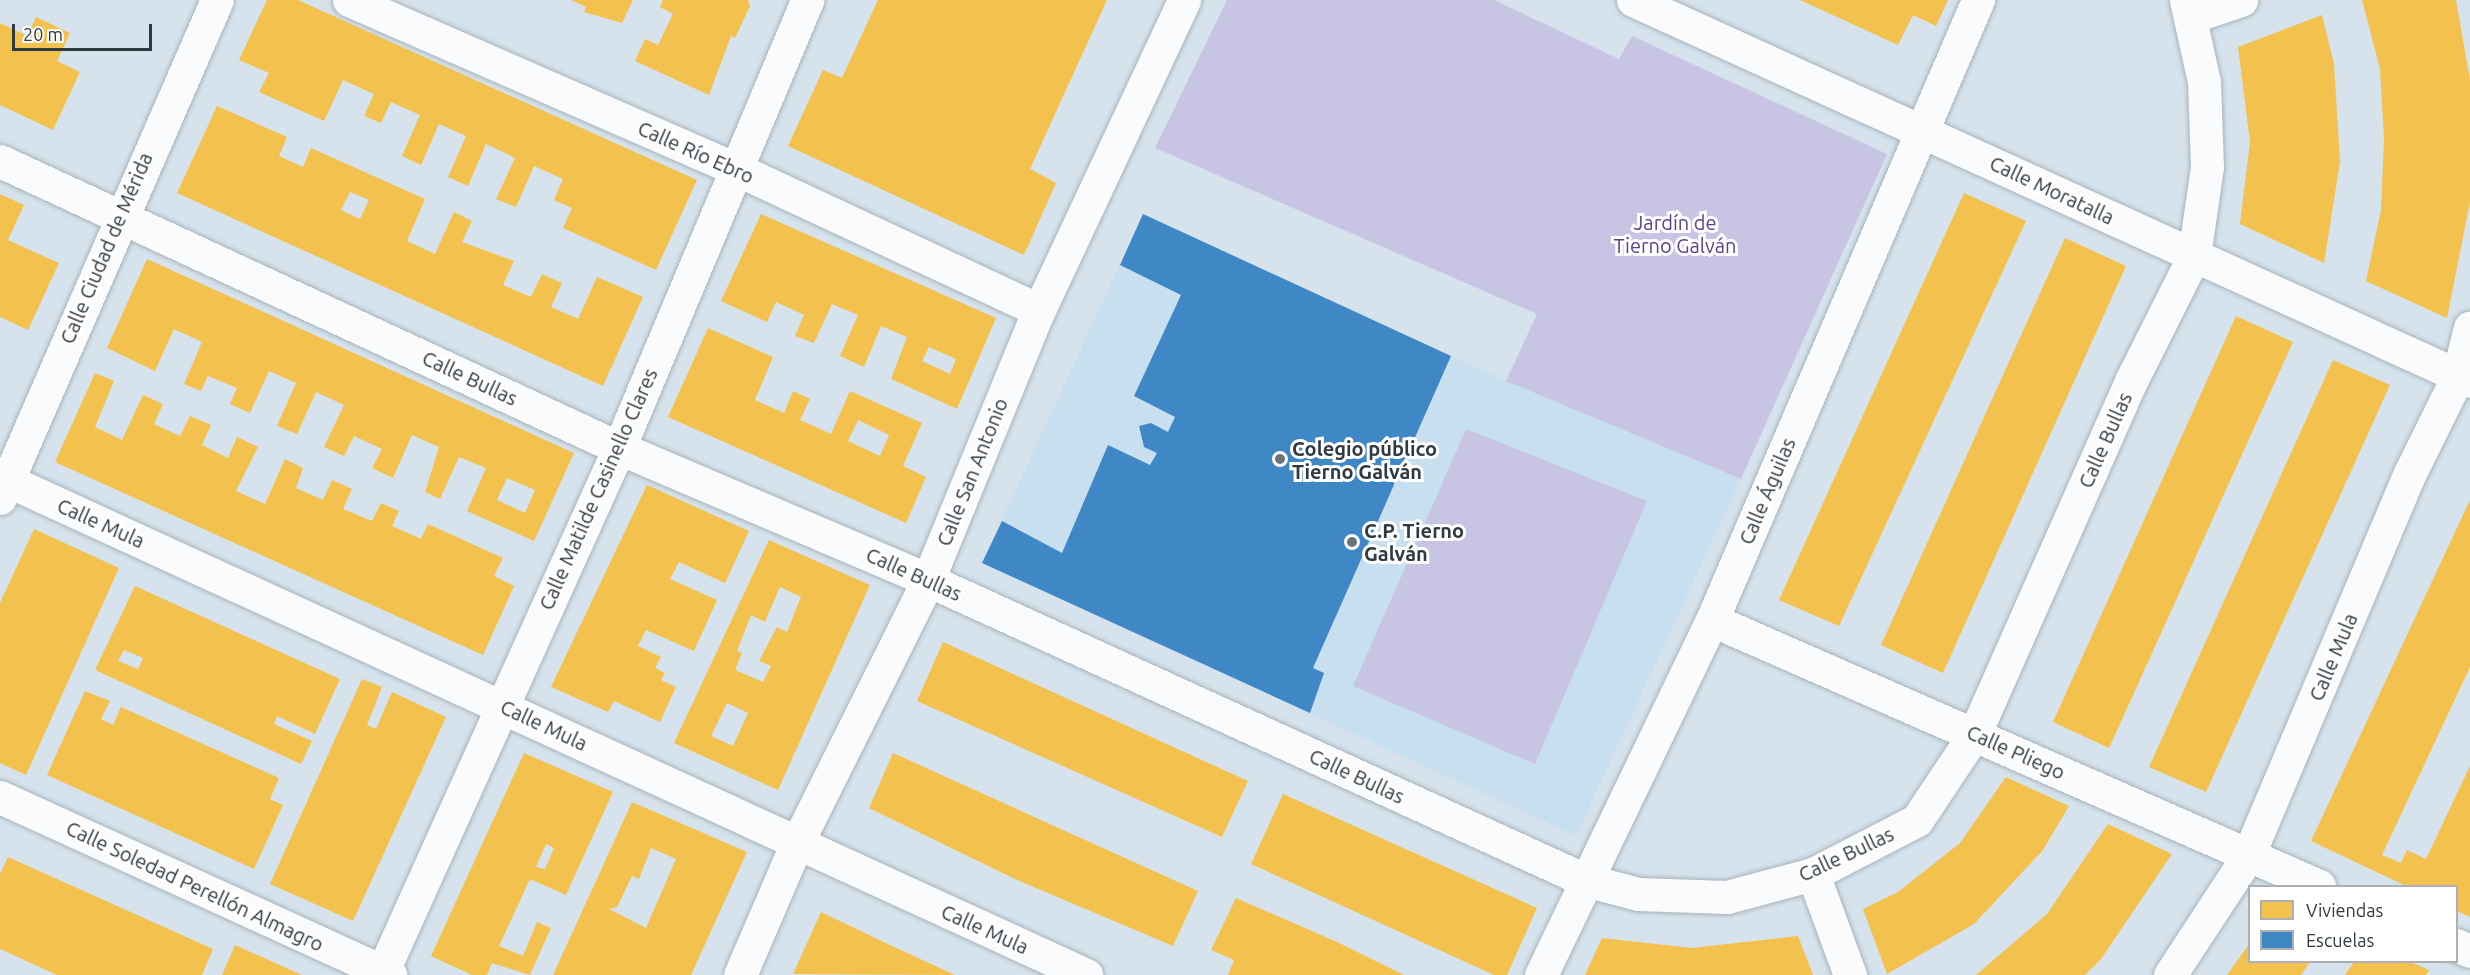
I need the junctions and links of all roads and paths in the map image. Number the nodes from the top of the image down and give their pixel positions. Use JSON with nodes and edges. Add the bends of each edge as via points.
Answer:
{"nodes":[{"id":1,"x":216,"y":0,"type":"edge"},
{"id":2,"x":349,"y":0,"type":"edge"},
{"id":3,"x":807,"y":0,"type":"edge"},
{"id":4,"x":1184,"y":0,"type":"edge"},
{"id":5,"x":1633,"y":0,"type":"edge"},
{"id":6,"x":1978,"y":0,"type":"edge"},
{"id":7,"x":2241,"y":0,"type":"edge"},
{"id":8,"x":2189,"y":9,"type":"edge"},
{"id":9,"x":1923,"y":130,"type":"junction"},
{"id":10,"x":0,"y":161,"type":"edge"},
{"id":11,"x":734,"y":168,"type":"junction"},
{"id":12,"x":119,"y":214,"type":"junction"},
{"id":13,"x":2194,"y":256,"type":"junction"},
{"id":14,"x":1040,"y":310,"type":"junction"},
{"id":15,"x":2470,"y":327,"type":"edge"},
{"id":16,"x":2464,"y":379,"type":"edge"},
{"id":17,"x":619,"y":448,"type":"junction"},
{"id":18,"x":3,"y":485,"type":"edge"},
{"id":19,"x":928,"y":579,"type":"junction"},
{"id":20,"x":1712,"y":620,"type":"junction"},
{"id":21,"x":501,"y":705,"type":"junction"},
{"id":22,"x":1975,"y":733,"type":"junction"},
{"id":23,"x":0,"y":797,"type":"edge"},
{"id":24,"x":796,"y":845,"type":"junction"},
{"id":25,"x":2248,"y":856,"type":"junction"},
{"id":26,"x":1813,"y":874,"type":"junction"},
{"id":27,"x":1585,"y":880,"type":"junction"},
{"id":28,"x":2317,"y":885,"type":"edge"},
{"id":29,"x":384,"y":974,"type":"edge"},
{"id":30,"x":740,"y":975,"type":"edge"},
{"id":31,"x":1086,"y":975,"type":"edge"},
{"id":32,"x":1541,"y":975,"type":"edge"},
{"id":33,"x":1850,"y":975,"type":"edge"},
{"id":34,"x":2170,"y":975,"type":"edge"}],
"edges":[{"from":1,"to":12,"type":"street","name":"Calle Ciudad de Mérida"},
{"from":2,"to":11,"type":"street","name":"Calle Río Ebro"},
{"from":3,"to":11,"type":"street","name":"Calle Matilde Casinello Clares"},
{"from":4,"to":14,"type":"street","name":"Calle San Antonio"},
{"from":5,"to":9,"type":"street","name":"Calle Moratalla"},
{"from":6,"to":9,"type":"street","name":"Calle Águilas"},
{"from":7,"to":8,"type":"street"},
{"from":8,"to":13,"type":"street","name":"Calle Bullas","via":[[2204,82],[2207,167]]},
{"from":9,"to":13,"type":"street","name":"Calle Moratalla"},
{"from":9,"to":20,"type":"street","name":"Calle Águilas"},
{"from":10,"to":12,"type":"street","name":"Calle Bullas"},
{"from":11,"to":14,"type":"street","name":"Calle Río Ebro"},
{"from":11,"to":17,"type":"street","name":"Calle Matilde Casinello Clares"},
{"from":12,"to":17,"type":"street","name":"Calle Bullas"},
{"from":12,"to":18,"type":"street","name":"Calle Ciudad de Mérida"},
{"from":13,"to":16,"type":"street","name":"Calle Moratalla"},
{"from":13,"to":22,"type":"street","name":"Calle Bullas","via":[[2131,381]]},
{"from":14,"to":19,"type":"street","name":"Calle San Antonio"},
{"from":15,"to":16,"type":"street","name":"Calle Mula"},
{"from":16,"to":25,"type":"street","name":"Calle Mula","via":[[2410,473]]},
{"from":17,"to":19,"type":"street","name":"Calle Bullas"},
{"from":17,"to":21,"type":"street","name":"Calle Matilde Casinello Clares"},
{"from":18,"to":21,"type":"street","name":"Calle Mula"},
{"from":19,"to":24,"type":"street","name":"Calle San Antonio"},
{"from":19,"to":27,"type":"street","name":"Calle Bullas"},
{"from":20,"to":22,"type":"street","name":"Calle Pliego"},
{"from":20,"to":27,"type":"street","name":"Calle Águilas"},
{"from":21,"to":24,"type":"street","name":"Calle Mula"},
{"from":21,"to":29,"type":"street","name":"Calle Matilde Casinello Clares"},
{"from":22,"to":25,"type":"street","name":"Calle Pliego"},
{"from":22,"to":26,"type":"street","name":"Calle Bullas","via":[[1917,820]]},
{"from":23,"to":29,"type":"street","name":"Calle Soledad Perellón Almagro"},
{"from":24,"to":30,"type":"street","name":"Calle San Antonio"},
{"from":24,"to":31,"type":"street","name":"Calle Mula"},
{"from":25,"to":28,"type":"street","name":"Calle Pliego"},
{"from":25,"to":34,"type":"street","name":"Calle Mula"},
{"from":26,"to":27,"type":"street","name":"Calle Bullas","via":[[1727,897],[1638,894]]},
{"from":26,"to":33,"type":"street"},
{"from":27,"to":32,"type":"street","name":"Calle Águilas"}]}
